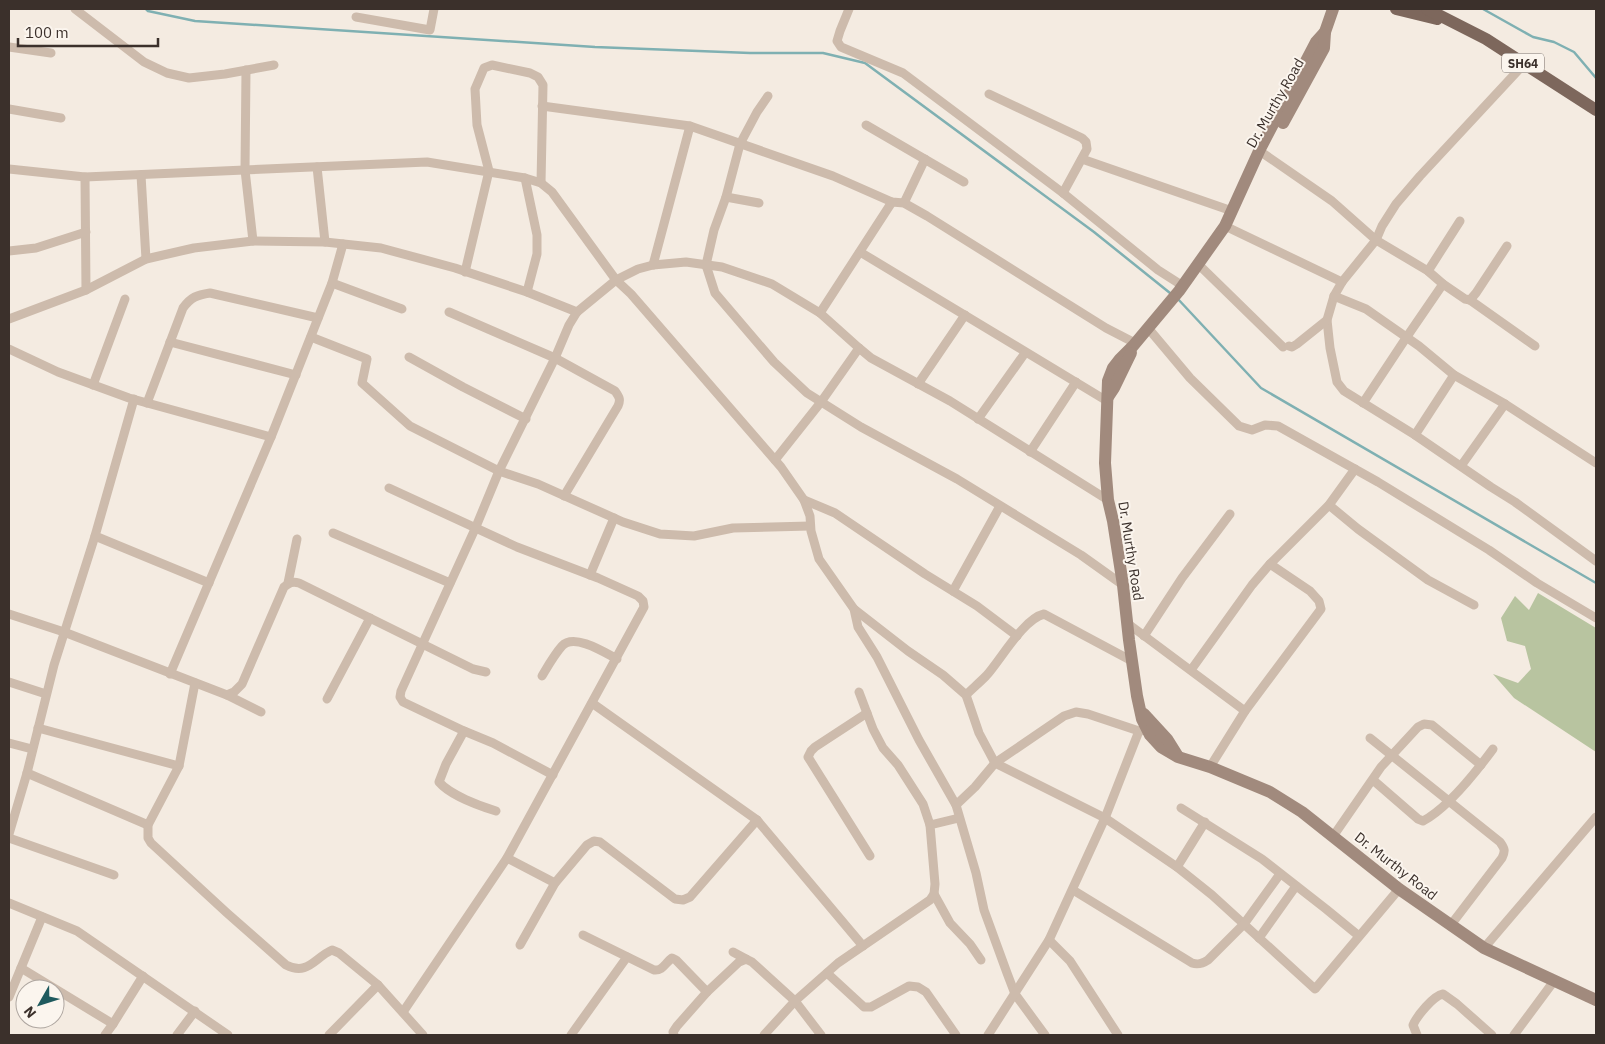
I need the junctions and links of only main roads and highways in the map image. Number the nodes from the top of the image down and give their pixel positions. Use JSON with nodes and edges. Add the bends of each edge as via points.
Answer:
{"nodes":[{"id":1,"x":1333,"y":9,"type":"edge"},
{"id":2,"x":1396,"y":9,"type":"edge"},
{"id":3,"x":1427,"y":9,"type":"edge"},
{"id":4,"x":1447,"y":19,"type":"junction"},
{"id":5,"x":1325,"y":32,"type":"junction"},
{"id":6,"x":1596,"y":110,"type":"edge"},
{"id":7,"x":1243,"y":186,"type":"junction"},
{"id":8,"x":1141,"y":709,"type":"junction"},
{"id":9,"x":1178,"y":757,"type":"junction"},
{"id":10,"x":1596,"y":1000,"type":"edge"}],
"edges":[{"from":1,"to":5,"type":"main road","name":"Dr. Murthy Road"},
{"from":2,"to":4,"type":"main road","number":"SH64"},
{"from":3,"to":4,"type":"main road","number":"SH64"},
{"from":4,"to":6,"type":"main road","number":"SH64","via":[[1486,39]]},
{"from":5,"to":7,"type":"main road","name":"Dr. Murthy Road","via":[[1316,42]]},
{"from":5,"to":7,"type":"main road","name":"Dr. Murthy Road","via":[[1324,48],[1279,130]]},
{"from":7,"to":8,"type":"main road","name":"Dr. Murthy Road","via":[[1225,226],[1181,288],[1134,344],[1107,399],[1105,463],[1108,500]]},
{"from":8,"to":9,"type":"main road","name":"Dr. Murthy Road"},
{"from":8,"to":9,"type":"main road","name":"Dr. Murthy Road","via":[[1143,731]]},
{"from":9,"to":10,"type":"main road","name":"Dr. Murthy Road","via":[[1270,792],[1334,835],[1399,889],[1484,948]]}]}
